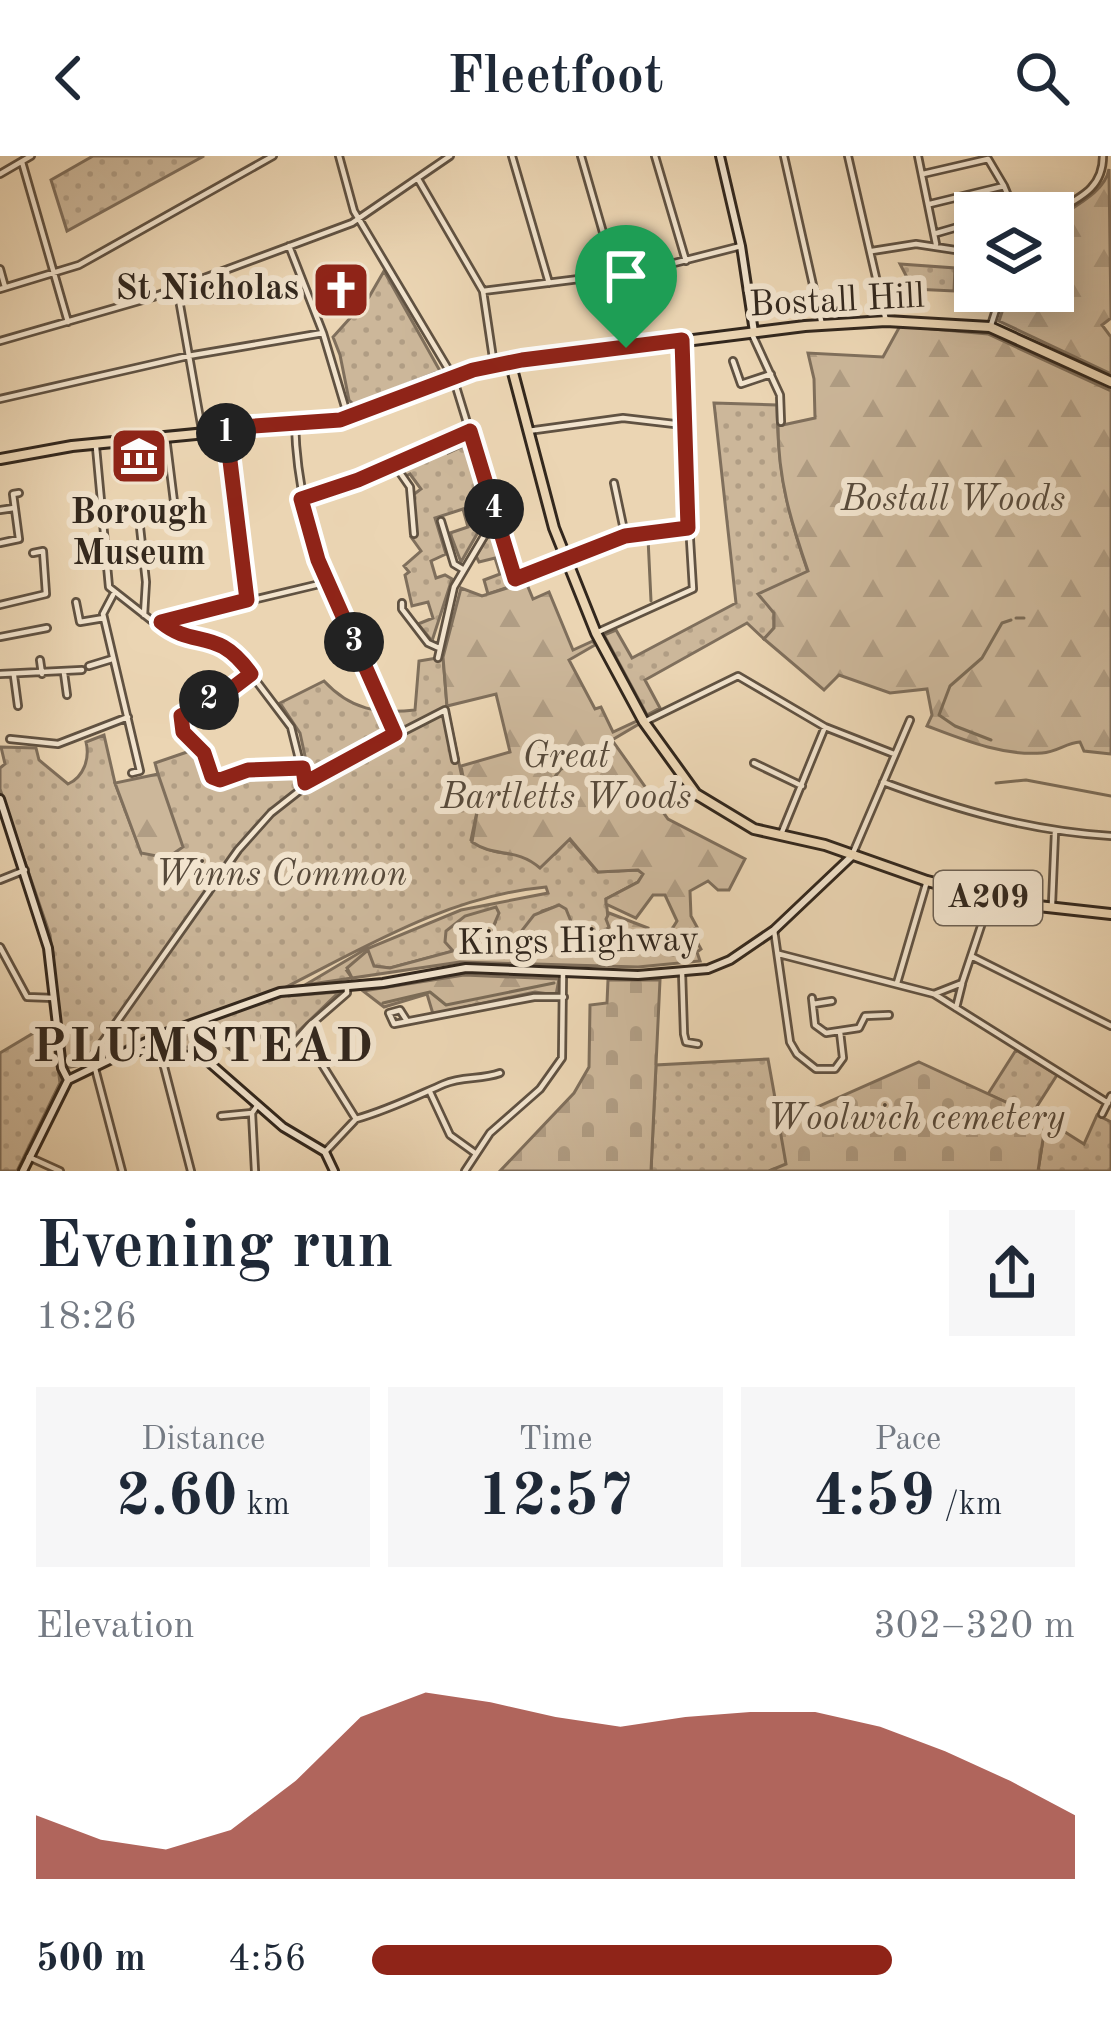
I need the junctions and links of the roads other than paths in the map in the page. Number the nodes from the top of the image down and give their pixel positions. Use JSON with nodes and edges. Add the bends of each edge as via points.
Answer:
{"nodes":[{"id":1,"x":31,"y":156,"type":"edge"},
{"id":2,"x":273,"y":156,"type":"edge"},
{"id":3,"x":339,"y":156,"type":"edge"},
{"id":4,"x":450,"y":156,"type":"edge"},
{"id":5,"x":512,"y":156,"type":"edge"},
{"id":6,"x":581,"y":156,"type":"edge"},
{"id":7,"x":655,"y":156,"type":"edge"},
{"id":8,"x":720,"y":156,"type":"edge"},
{"id":9,"x":784,"y":156,"type":"edge"},
{"id":10,"x":848,"y":156,"type":"edge"},
{"id":11,"x":918,"y":156,"type":"edge"},
{"id":12,"x":1103,"y":156,"type":"edge"},
{"id":13,"x":22,"y":162,"type":"junction"},
{"id":14,"x":0,"y":174,"type":"edge"},
{"id":15,"x":923,"y":174,"type":"junction"},
{"id":16,"x":418,"y":178,"type":"junction"},
{"id":17,"x":1004,"y":186,"type":"junction"},
{"id":18,"x":1006,"y":192,"type":"edge"},
{"id":19,"x":1074,"y":200,"type":"edge"},
{"id":20,"x":930,"y":204,"type":"junction"},
{"id":21,"x":360,"y":219,"type":"junction"},
{"id":22,"x":954,"y":228,"type":"edge"},
{"id":23,"x":937,"y":233,"type":"junction"},
{"id":24,"x":936,"y":245,"type":"junction"},
{"id":25,"x":290,"y":246,"type":"junction"},
{"id":26,"x":741,"y":246,"type":"junction"},
{"id":27,"x":954,"y":249,"type":"edge"},
{"id":28,"x":872,"y":251,"type":"junction"},
{"id":29,"x":686,"y":261,"type":"junction"},
{"id":30,"x":0,"y":269,"type":"edge"},
{"id":31,"x":54,"y":273,"type":"junction"},
{"id":32,"x":615,"y":274,"type":"junction"},
{"id":33,"x":549,"y":283,"type":"junction"},
{"id":34,"x":177,"y":288,"type":"junction"},
{"id":35,"x":2,"y":289,"type":"edge"},
{"id":36,"x":483,"y":291,"type":"junction"},
{"id":37,"x":995,"y":312,"type":"edge"},
{"id":38,"x":886,"y":321,"type":"junction"},
{"id":39,"x":68,"y":322,"type":"junction"},
{"id":40,"x":822,"y":325,"type":"junction"},
{"id":41,"x":990,"y":327,"type":"junction"},
{"id":42,"x":753,"y":332,"type":"junction"},
{"id":43,"x":323,"y":333,"type":"junction"},
{"id":44,"x":682,"y":340,"type":"junction"},
{"id":45,"x":0,"y":341,"type":"edge"},
{"id":46,"x":626,"y":348,"type":"junction"},
{"id":47,"x":188,"y":356,"type":"junction"},
{"id":48,"x":734,"y":362,"type":"dead end"},
{"id":49,"x":494,"y":365,"type":"junction"},
{"id":50,"x":511,"y":365,"type":"junction"},
{"id":51,"x":771,"y":374,"type":"junction"},
{"id":52,"x":453,"y":377,"type":"junction"},
{"id":53,"x":1111,"y":382,"type":"edge"},
{"id":54,"x":0,"y":399,"type":"edge"},
{"id":55,"x":348,"y":418,"type":"junction"},
{"id":56,"x":781,"y":422,"type":"dead end"},
{"id":57,"x":295,"y":424,"type":"junction"},
{"id":58,"x":683,"y":424,"type":"junction"},
{"id":59,"x":226,"y":428,"type":"junction"},
{"id":60,"x":202,"y":431,"type":"junction"},
{"id":61,"x":470,"y":431,"type":"junction"},
{"id":62,"x":526,"y":431,"type":"junction"},
{"id":63,"x":166,"y":436,"type":"junction"},
{"id":64,"x":96,"y":443,"type":"junction"},
{"id":65,"x":0,"y":459,"type":"edge"},
{"id":66,"x":394,"y":464,"type":"junction"},
{"id":67,"x":614,"y":483,"type":"dead end"},
{"id":68,"x":19,"y":493,"type":"dead end"},
{"id":69,"x":301,"y":499,"type":"junction"},
{"id":70,"x":176,"y":507,"type":"junction"},
{"id":71,"x":14,"y":508,"type":"junction"},
{"id":72,"x":138,"y":509,"type":"junction"},
{"id":73,"x":0,"y":510,"type":"edge"},
{"id":74,"x":100,"y":513,"type":"junction"},
{"id":75,"x":496,"y":516,"type":"junction"},
{"id":76,"x":441,"y":521,"type":"dead end"},
{"id":77,"x":176,"y":526,"type":"dead end"},
{"id":78,"x":688,"y":528,"type":"junction"},
{"id":79,"x":414,"y":534,"type":"dead end"},
{"id":80,"x":625,"y":536,"type":"junction"},
{"id":81,"x":0,"y":543,"type":"edge"},
{"id":82,"x":33,"y":553,"type":"dead end"},
{"id":83,"x":564,"y":559,"type":"junction"},
{"id":84,"x":464,"y":570,"type":"junction"},
{"id":85,"x":328,"y":582,"type":"junction"},
{"id":86,"x":114,"y":594,"type":"junction"},
{"id":87,"x":247,"y":600,"type":"junction"},
{"id":88,"x":76,"y":602,"type":"dead end"},
{"id":89,"x":402,"y":603,"type":"dead end"},
{"id":90,"x":0,"y":605,"type":"edge"},
{"id":91,"x":144,"y":615,"type":"junction"},
{"id":92,"x":104,"y":618,"type":"junction"},
{"id":93,"x":161,"y":622,"type":"junction"},
{"id":94,"x":47,"y":628,"type":"dead end"},
{"id":95,"x":596,"y":633,"type":"junction"},
{"id":96,"x":0,"y":637,"type":"edge"},
{"id":97,"x":439,"y":648,"type":"junction"},
{"id":98,"x":438,"y":658,"type":"dead end"},
{"id":99,"x":112,"y":659,"type":"junction"},
{"id":100,"x":40,"y":660,"type":"dead end"},
{"id":101,"x":0,"y":674,"type":"edge"},
{"id":102,"x":42,"y":674,"type":"junction"},
{"id":103,"x":64,"y":674,"type":"junction"},
{"id":104,"x":251,"y":674,"type":"junction"},
{"id":105,"x":14,"y":676,"type":"junction"},
{"id":106,"x":67,"y":695,"type":"dead end"},
{"id":107,"x":18,"y":706,"type":"dead end"},
{"id":108,"x":128,"y":717,"type":"junction"},
{"id":109,"x":910,"y":720,"type":"dead end"},
{"id":110,"x":644,"y":722,"type":"junction"},
{"id":111,"x":826,"y":727,"type":"junction"},
{"id":112,"x":395,"y":734,"type":"junction"},
{"id":113,"x":10,"y":739,"type":"dead end"},
{"id":114,"x":66,"y":742,"type":"junction"},
{"id":115,"x":69,"y":752,"type":"dead end"},
{"id":116,"x":894,"y":754,"type":"junction"},
{"id":117,"x":455,"y":760,"type":"dead end"},
{"id":118,"x":754,"y":763,"type":"dead end"},
{"id":119,"x":303,"y":768,"type":"junction"},
{"id":120,"x":132,"y":773,"type":"dead end"},
{"id":121,"x":883,"y":782,"type":"junction"},
{"id":122,"x":305,"y":783,"type":"junction"},
{"id":123,"x":802,"y":786,"type":"junction"},
{"id":124,"x":0,"y":799,"type":"edge"},
{"id":125,"x":1054,"y":832,"type":"junction"},
{"id":126,"x":781,"y":835,"type":"junction"},
{"id":127,"x":1111,"y":836,"type":"edge"},
{"id":128,"x":852,"y":856,"type":"junction"},
{"id":129,"x":25,"y":870,"type":"junction"},
{"id":130,"x":0,"y":880,"type":"edge"},
{"id":131,"x":927,"y":881,"type":"junction"},
{"id":132,"x":990,"y":899,"type":"junction"},
{"id":133,"x":1052,"y":908,"type":"junction"},
{"id":134,"x":1111,"y":914,"type":"edge"},
{"id":135,"x":774,"y":930,"type":"junction"},
{"id":136,"x":0,"y":947,"type":"edge"},
{"id":137,"x":779,"y":953,"type":"junction"},
{"id":138,"x":971,"y":956,"type":"junction"},
{"id":139,"x":563,"y":973,"type":"junction"},
{"id":140,"x":682,"y":973,"type":"junction"},
{"id":141,"x":898,"y":983,"type":"junction"},
{"id":142,"x":962,"y":983,"type":"junction"},
{"id":143,"x":347,"y":986,"type":"junction"},
{"id":144,"x":934,"y":994,"type":"junction"},
{"id":145,"x":564,"y":997,"type":"junction"},
{"id":146,"x":54,"y":998,"type":"junction"},
{"id":147,"x":832,"y":1001,"type":"dead end"},
{"id":148,"x":956,"y":1008,"type":"junction"},
{"id":149,"x":889,"y":1015,"type":"dead end"},
{"id":150,"x":407,"y":1022,"type":"dead end"},
{"id":151,"x":1111,"y":1027,"type":"edge"},
{"id":152,"x":840,"y":1032,"type":"junction"},
{"id":153,"x":303,"y":1034,"type":"junction"},
{"id":154,"x":698,"y":1044,"type":"dead end"},
{"id":155,"x":134,"y":1046,"type":"junction"},
{"id":156,"x":160,"y":1052,"type":"junction"},
{"id":157,"x":285,"y":1053,"type":"dead end"},
{"id":158,"x":93,"y":1065,"type":"junction"},
{"id":159,"x":500,"y":1073,"type":"dead end"},
{"id":160,"x":68,"y":1081,"type":"junction"},
{"id":161,"x":430,"y":1092,"type":"junction"},
{"id":162,"x":1109,"y":1100,"type":"edge"},
{"id":163,"x":258,"y":1105,"type":"junction"},
{"id":164,"x":252,"y":1113,"type":"junction"},
{"id":165,"x":1102,"y":1114,"type":"dead end"},
{"id":166,"x":221,"y":1116,"type":"dead end"},
{"id":167,"x":356,"y":1119,"type":"junction"},
{"id":168,"x":326,"y":1151,"type":"junction"},
{"id":169,"x":476,"y":1154,"type":"junction"},
{"id":170,"x":29,"y":1157,"type":"junction"},
{"id":171,"x":22,"y":1171,"type":"edge"},
{"id":172,"x":60,"y":1171,"type":"edge"},
{"id":173,"x":122,"y":1171,"type":"edge"},
{"id":174,"x":191,"y":1171,"type":"edge"},
{"id":175,"x":255,"y":1171,"type":"edge"},
{"id":176,"x":334,"y":1171,"type":"edge"},
{"id":177,"x":465,"y":1171,"type":"edge"}],
"edges":[{"from":1,"to":13,"type":"street"},
{"from":2,"to":31,"type":"street"},
{"from":3,"to":21,"type":"street"},
{"from":4,"to":16,"type":"street"},
{"from":5,"to":33,"type":"street"},
{"from":6,"to":32,"type":"street"},
{"from":7,"to":29,"type":"street"},
{"from":8,"to":26,"type":"street"},
{"from":9,"to":40,"type":"street"},
{"from":10,"to":28,"type":"street"},
{"from":11,"to":15,"type":"street"},
{"from":12,"to":19,"type":"street","via":[[1100,180]]},
{"from":13,"to":14,"type":"street"},
{"from":13,"to":31,"type":"street"},
{"from":15,"to":17,"type":"street","via":[[988,159]]},
{"from":15,"to":20,"type":"street"},
{"from":16,"to":21,"type":"street"},
{"from":16,"to":36,"type":"street"},
{"from":17,"to":18,"type":"street"},
{"from":17,"to":20,"type":"street"},
{"from":20,"to":23,"type":"street"},
{"from":21,"to":25,"type":"street"},
{"from":21,"to":52,"type":"street"},
{"from":22,"to":23,"type":"street"},
{"from":23,"to":24,"type":"street"},
{"from":24,"to":27,"type":"street"},
{"from":24,"to":28,"type":"street"},
{"from":25,"to":34,"type":"street"},
{"from":25,"to":43,"type":"street"},
{"from":26,"to":29,"type":"street"},
{"from":26,"to":42,"type":"street"},
{"from":28,"to":38,"type":"street"},
{"from":29,"to":32,"type":"street"},
{"from":30,"to":35,"type":"street"},
{"from":31,"to":35,"type":"street"},
{"from":31,"to":39,"type":"street"},
{"from":32,"to":33,"type":"street"},
{"from":32,"to":46,"type":"street"},
{"from":33,"to":36,"type":"street"},
{"from":34,"to":39,"type":"street"},
{"from":34,"to":47,"type":"street"},
{"from":36,"to":49,"type":"street"},
{"from":37,"to":41,"type":"street"},
{"from":38,"to":40,"type":"main road","name":"Bostall Hill"},
{"from":38,"to":41,"type":"main road","name":"Bostall Hill"},
{"from":39,"to":45,"type":"street"},
{"from":40,"to":42,"type":"main road","name":"Bostall Hill"},
{"from":41,"to":53,"type":"main road","name":"Bostall Hill"},
{"from":42,"to":44,"type":"main road","name":"Bostall Hill"},
{"from":42,"to":51,"type":"street"},
{"from":43,"to":47,"type":"street"},
{"from":43,"to":55,"type":"street"},
{"from":44,"to":46,"type":"main road","name":"Bostall Hill"},
{"from":44,"to":58,"type":"street"},
{"from":46,"to":50,"type":"main road","name":"Bostall Hill"},
{"from":47,"to":54,"type":"street"},
{"from":47,"to":60,"type":"street"},
{"from":48,"to":51,"type":"street","via":[[741,384]]},
{"from":49,"to":50,"type":"main road","name":"Bostall Hill"},
{"from":49,"to":52,"type":"main road","name":"Bostall Hill"},
{"from":50,"to":62,"type":"main road","number":"A209"},
{"from":51,"to":56,"type":"street"},
{"from":52,"to":55,"type":"main road","name":"Bostall Hill"},
{"from":52,"to":61,"type":"street"},
{"from":55,"to":57,"type":"main road","name":"Bostall Hill"},
{"from":57,"to":59,"type":"main road","name":"Bostall Hill"},
{"from":57,"to":69,"type":"street"},
{"from":58,"to":62,"type":"street","via":[[622,418]]},
{"from":58,"to":78,"type":"street"},
{"from":59,"to":60,"type":"main road","name":"Bostall Hill"},
{"from":59,"to":87,"type":"street"},
{"from":60,"to":63,"type":"main road","name":"Bostall Hill"},
{"from":61,"to":66,"type":"street"},
{"from":61,"to":75,"type":"street"},
{"from":62,"to":83,"type":"main road","number":"A209"},
{"from":63,"to":64,"type":"main road","name":"Bostall Hill"},
{"from":63,"to":70,"type":"street"},
{"from":64,"to":65,"type":"main road","name":"Bostall Hill"},
{"from":64,"to":74,"type":"street"},
{"from":66,"to":69,"type":"street"},
{"from":66,"to":79,"type":"street","via":[[410,487]]},
{"from":67,"to":80,"type":"street"},
{"from":68,"to":71,"type":"street"},
{"from":69,"to":85,"type":"street"},
{"from":70,"to":72,"type":"street"},
{"from":70,"to":77,"type":"street"},
{"from":71,"to":73,"type":"street"},
{"from":71,"to":81,"type":"street","via":[[19,539]]},
{"from":72,"to":74,"type":"street"},
{"from":72,"to":91,"type":"street"},
{"from":74,"to":86,"type":"street"},
{"from":75,"to":83,"type":"street","via":[[515,579]]},
{"from":75,"to":84,"type":"street"},
{"from":76,"to":84,"type":"street","via":[[454,564]]},
{"from":78,"to":80,"type":"street"},
{"from":78,"to":95,"type":"street","via":[[693,589]]},
{"from":80,"to":83,"type":"street"},
{"from":82,"to":90,"type":"street","via":[[43,551],[46,594]]},
{"from":83,"to":95,"type":"main road","number":"A209"},
{"from":84,"to":97,"type":"street"},
{"from":85,"to":87,"type":"street"},
{"from":85,"to":112,"type":"street"},
{"from":86,"to":91,"type":"street"},
{"from":86,"to":92,"type":"street"},
{"from":87,"to":93,"type":"street"},
{"from":88,"to":92,"type":"street","via":[[80,622]]},
{"from":89,"to":97,"type":"street"},
{"from":91,"to":93,"type":"street"},
{"from":92,"to":99,"type":"street"},
{"from":93,"to":104,"type":"street","via":[[229,646]]},
{"from":94,"to":96,"type":"street"},
{"from":95,"to":110,"type":"main road","number":"A209"},
{"from":97,"to":98,"type":"street"},
{"from":99,"to":103,"type":"street"},
{"from":99,"to":108,"type":"street"},
{"from":100,"to":102,"type":"street"},
{"from":101,"to":105,"type":"street"},
{"from":102,"to":103,"type":"street"},
{"from":102,"to":105,"type":"street"},
{"from":103,"to":106,"type":"street"},
{"from":104,"to":119,"type":"street","via":[[292,727]]},
{"from":104,"to":119,"type":"street","via":[[181,716],[183,732],[215,780]]},
{"from":105,"to":107,"type":"street"},
{"from":108,"to":114,"type":"street"},
{"from":108,"to":120,"type":"street","via":[[140,771]]},
{"from":109,"to":116,"type":"street"},
{"from":110,"to":111,"type":"street","via":[[738,676]]},
{"from":110,"to":126,"type":"main road","number":"A209","via":[[704,800]]},
{"from":111,"to":116,"type":"street"},
{"from":111,"to":123,"type":"street"},
{"from":112,"to":117,"type":"street","via":[[445,710]]},
{"from":112,"to":122,"type":"street"},
{"from":113,"to":114,"type":"street"},
{"from":114,"to":115,"type":"street"},
{"from":116,"to":121,"type":"street"},
{"from":118,"to":123,"type":"street"},
{"from":119,"to":122,"type":"street"},
{"from":121,"to":125,"type":"street"},
{"from":121,"to":128,"type":"street"},
{"from":122,"to":158,"type":"street","via":[[238,850],[109,1030]]},
{"from":123,"to":126,"type":"street"},
{"from":124,"to":129,"type":"street"},
{"from":125,"to":127,"type":"street"},
{"from":125,"to":133,"type":"street"},
{"from":126,"to":128,"type":"main road","number":"A209"},
{"from":128,"to":131,"type":"main road","number":"A209"},
{"from":128,"to":135,"type":"street","name":"Kings Highway"},
{"from":129,"to":130,"type":"street"},
{"from":129,"to":146,"type":"street"},
{"from":131,"to":132,"type":"main road","number":"A209"},
{"from":131,"to":141,"type":"street"},
{"from":132,"to":133,"type":"main road","number":"A209"},
{"from":132,"to":138,"type":"street"},
{"from":133,"to":134,"type":"main road","number":"A209"},
{"from":135,"to":137,"type":"street"},
{"from":135,"to":140,"type":"street","name":"Kings Highway","via":[[718,966]]},
{"from":136,"to":146,"type":"street","via":[[27,997]]},
{"from":137,"to":141,"type":"street"},
{"from":137,"to":152,"type":"street","via":[[797,1054],[822,1071],[840,1064]]},
{"from":138,"to":142,"type":"street"},
{"from":138,"to":151,"type":"street"},
{"from":139,"to":140,"type":"street","name":"Kings Highway"},
{"from":139,"to":143,"type":"street","name":"Kings Highway","via":[[466,968]]},
{"from":139,"to":145,"type":"street"},
{"from":140,"to":154,"type":"street","via":[[683,1034]]},
{"from":141,"to":144,"type":"street"},
{"from":142,"to":144,"type":"street"},
{"from":142,"to":148,"type":"street"},
{"from":143,"to":153,"type":"street"},
{"from":143,"to":155,"type":"street","name":"Kings Highway","via":[[268,995]]},
{"from":144,"to":148,"type":"street"},
{"from":145,"to":150,"type":"street"},
{"from":145,"to":169,"type":"street","via":[[558,1066]]},
{"from":146,"to":160,"type":"street"},
{"from":147,"to":152,"type":"street","via":[[813,1001],[818,1029]]},
{"from":148,"to":162,"type":"street"},
{"from":149,"to":152,"type":"street","via":[[866,1016],[859,1028]]},
{"from":153,"to":157,"type":"street"},
{"from":153,"to":167,"type":"street"},
{"from":155,"to":156,"type":"street"},
{"from":155,"to":158,"type":"street","name":"Kings Highway"},
{"from":156,"to":163,"type":"street","via":[[203,1057]]},
{"from":156,"to":174,"type":"street"},
{"from":158,"to":160,"type":"street","name":"Kings Highway"},
{"from":158,"to":173,"type":"street"},
{"from":159,"to":161,"type":"street"},
{"from":160,"to":170,"type":"street"},
{"from":161,"to":167,"type":"street"},
{"from":161,"to":169,"type":"street","via":[[450,1136]]},
{"from":162,"to":165,"type":"street"},
{"from":163,"to":164,"type":"street"},
{"from":163,"to":168,"type":"street"},
{"from":164,"to":166,"type":"street"},
{"from":164,"to":175,"type":"street"},
{"from":167,"to":168,"type":"street"},
{"from":168,"to":176,"type":"street"},
{"from":169,"to":177,"type":"street"},
{"from":170,"to":171,"type":"street"},
{"from":170,"to":172,"type":"street"}]}
